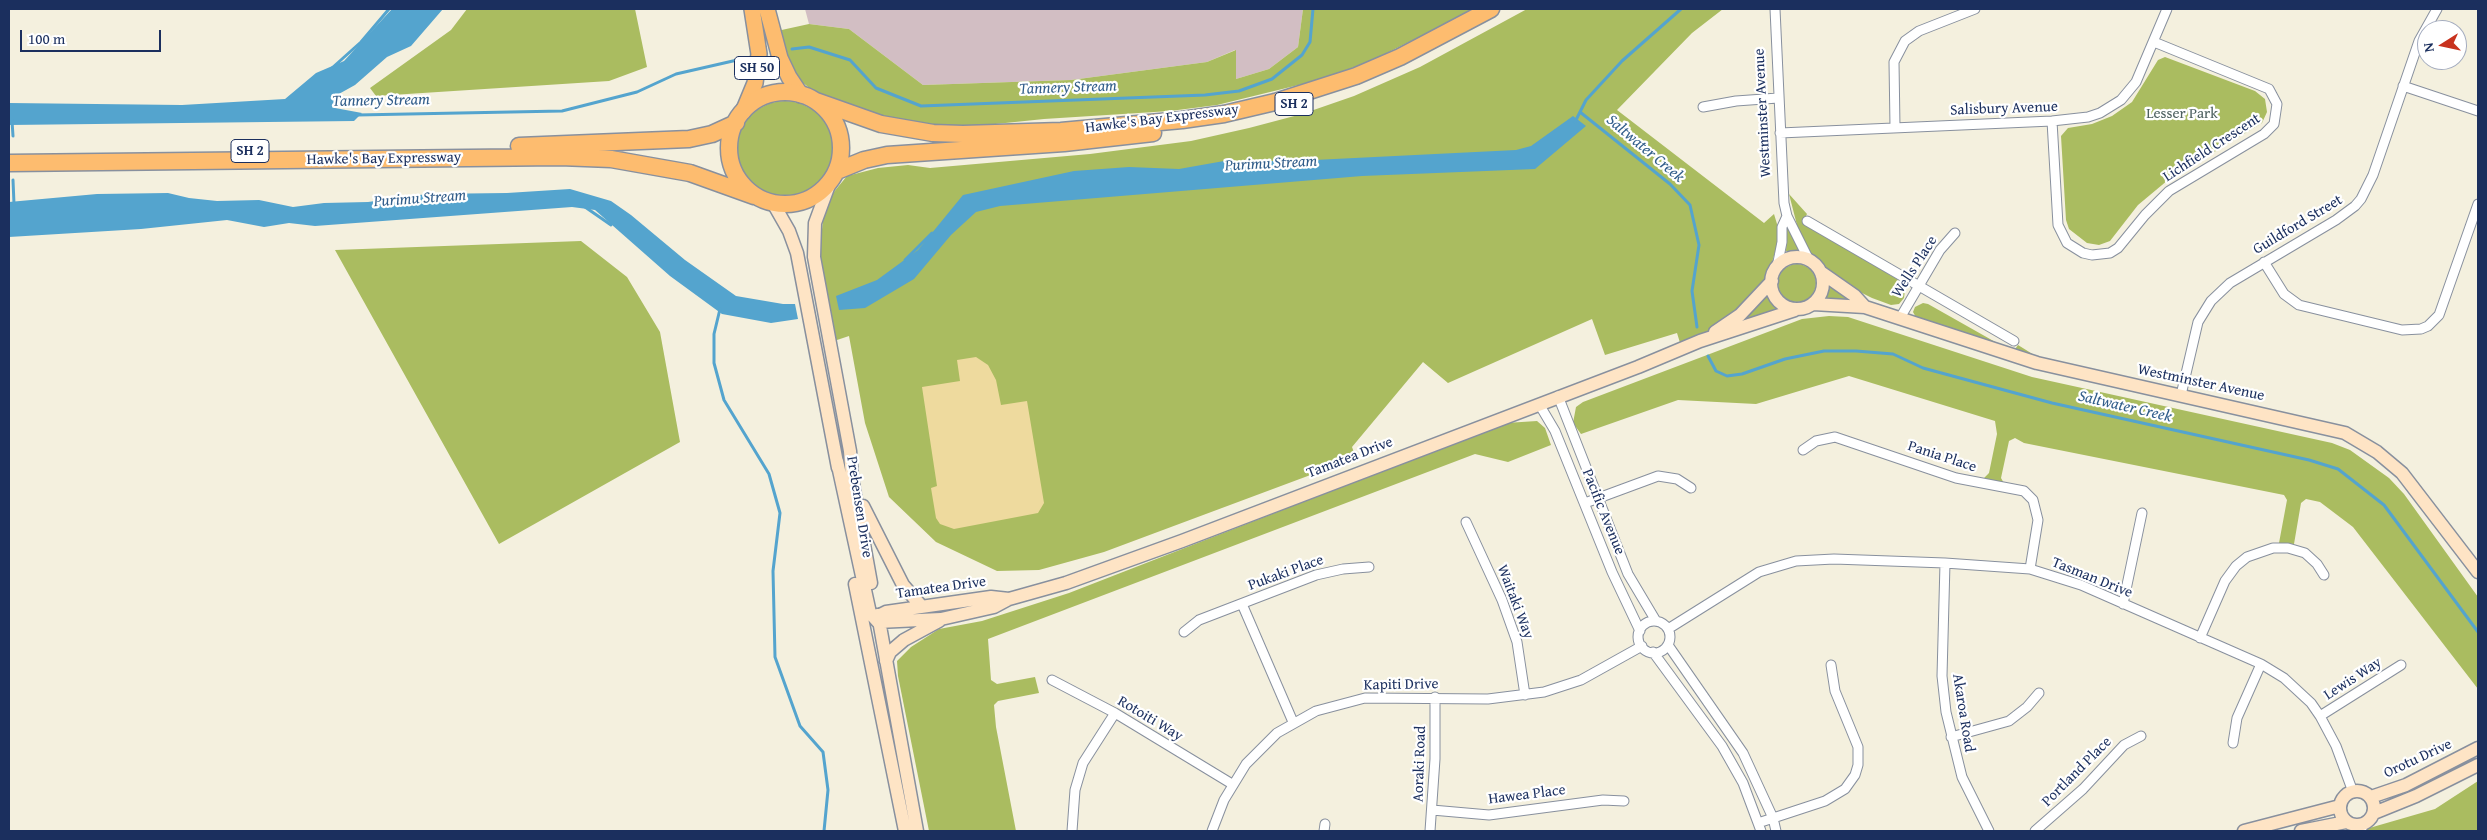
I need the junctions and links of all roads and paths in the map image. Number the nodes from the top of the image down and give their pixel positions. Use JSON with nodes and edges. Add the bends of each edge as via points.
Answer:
{"nodes":[{"id":1,"x":752,"y":9,"type":"edge"},
{"id":2,"x":767,"y":9,"type":"edge"},
{"id":3,"x":1491,"y":9,"type":"edge"},
{"id":4,"x":1505,"y":9,"type":"edge"},
{"id":5,"x":1775,"y":9,"type":"edge"},
{"id":6,"x":1975,"y":9,"type":"edge"},
{"id":7,"x":2167,"y":9,"type":"edge"},
{"id":8,"x":2437,"y":9,"type":"edge"},
{"id":9,"x":2154,"y":42,"type":"junction"},
{"id":10,"x":2403,"y":86,"type":"junction"},
{"id":11,"x":808,"y":98,"type":"junction"},
{"id":12,"x":1778,"y":98,"type":"junction"},
{"id":13,"x":1703,"y":107,"type":"dead end"},
{"id":14,"x":2478,"y":111,"type":"edge"},
{"id":15,"x":739,"y":118,"type":"junction"},
{"id":16,"x":2052,"y":121,"type":"junction"},
{"id":17,"x":1895,"y":127,"type":"junction"},
{"id":18,"x":1780,"y":133,"type":"junction"},
{"id":19,"x":9,"y":154,"type":"edge"},
{"id":20,"x":9,"y":163,"type":"edge"},
{"id":21,"x":833,"y":178,"type":"junction"},
{"id":22,"x":754,"y":196,"type":"junction"},
{"id":23,"x":773,"y":203,"type":"junction"},
{"id":24,"x":2478,"y":204,"type":"edge"},
{"id":25,"x":1787,"y":216,"type":"junction"},
{"id":26,"x":1807,"y":221,"type":"dead end"},
{"id":27,"x":1955,"y":233,"type":"dead end"},
{"id":28,"x":1809,"y":260,"type":"junction"},
{"id":29,"x":2264,"y":262,"type":"junction"},
{"id":30,"x":1777,"y":266,"type":"junction"},
{"id":31,"x":1822,"y":273,"type":"junction"},
{"id":32,"x":1772,"y":281,"type":"junction"},
{"id":33,"x":1919,"y":284,"type":"junction"},
{"id":34,"x":1813,"y":304,"type":"junction"},
{"id":35,"x":1865,"y":307,"type":"junction"},
{"id":36,"x":1795,"y":310,"type":"junction"},
{"id":37,"x":1900,"y":318,"type":"junction"},
{"id":38,"x":1700,"y":341,"type":"junction"},
{"id":39,"x":2014,"y":341,"type":"dead end"},
{"id":40,"x":2181,"y":395,"type":"junction"},
{"id":41,"x":1558,"y":396,"type":"junction"},
{"id":42,"x":1539,"y":404,"type":"junction"},
{"id":43,"x":1803,"y":450,"type":"dead end"},
{"id":44,"x":837,"y":461,"type":"junction"},
{"id":45,"x":852,"y":478,"type":"junction"},
{"id":46,"x":1691,"y":488,"type":"dead end"},
{"id":47,"x":1598,"y":498,"type":"junction"},
{"id":48,"x":1585,"y":503,"type":"junction"},
{"id":49,"x":2142,"y":514,"type":"dead end"},
{"id":50,"x":1466,"y":522,"type":"dead end"},
{"id":51,"x":1945,"y":563,"type":"junction"},
{"id":52,"x":1370,"y":568,"type":"dead end"},
{"id":53,"x":2030,"y":569,"type":"junction"},
{"id":54,"x":2478,"y":572,"type":"edge"},
{"id":55,"x":2324,"y":575,"type":"dead end"},
{"id":56,"x":1009,"y":599,"type":"junction"},
{"id":57,"x":1242,"y":604,"type":"junction"},
{"id":58,"x":2123,"y":604,"type":"junction"},
{"id":59,"x":922,"y":607,"type":"junction"},
{"id":60,"x":877,"y":620,"type":"junction"},
{"id":61,"x":941,"y":620,"type":"junction"},
{"id":62,"x":1656,"y":621,"type":"junction"},
{"id":63,"x":1668,"y":629,"type":"junction"},
{"id":64,"x":1640,"y":631,"type":"junction"},
{"id":65,"x":1184,"y":632,"type":"dead end"},
{"id":66,"x":2200,"y":638,"type":"junction"},
{"id":67,"x":1668,"y":645,"type":"junction"},
{"id":68,"x":1642,"y":646,"type":"junction"},
{"id":69,"x":1653,"y":652,"type":"junction"},
{"id":70,"x":886,"y":661,"type":"junction"},
{"id":71,"x":1830,"y":664,"type":"dead end"},
{"id":72,"x":2261,"y":664,"type":"junction"},
{"id":73,"x":2401,"y":665,"type":"dead end"},
{"id":74,"x":1052,"y":680,"type":"dead end"},
{"id":75,"x":2039,"y":693,"type":"dead end"},
{"id":76,"x":1525,"y":695,"type":"junction"},
{"id":77,"x":1435,"y":697,"type":"junction"},
{"id":78,"x":1115,"y":713,"type":"junction"},
{"id":79,"x":2320,"y":716,"type":"junction"},
{"id":80,"x":1293,"y":722,"type":"junction"},
{"id":81,"x":2141,"y":736,"type":"dead end"},
{"id":82,"x":1951,"y":737,"type":"junction"},
{"id":83,"x":2233,"y":743,"type":"dead end"},
{"id":84,"x":2478,"y":748,"type":"edge"},
{"id":85,"x":2478,"y":765,"type":"edge"},
{"id":86,"x":1232,"y":784,"type":"junction"},
{"id":87,"x":2353,"y":792,"type":"junction"},
{"id":88,"x":2370,"y":797,"type":"junction"},
{"id":89,"x":1624,"y":801,"type":"dead end"},
{"id":90,"x":2340,"y":806,"type":"junction"},
{"id":91,"x":1432,"y":810,"type":"junction"},
{"id":92,"x":2374,"y":813,"type":"junction"},
{"id":93,"x":1773,"y":818,"type":"junction"},
{"id":94,"x":2346,"y":822,"type":"junction"},
{"id":95,"x":904,"y":827,"type":"edge"},
{"id":96,"x":1759,"y":827,"type":"edge"},
{"id":97,"x":2361,"y":828,"type":"edge"},
{"id":98,"x":917,"y":831,"type":"edge"},
{"id":99,"x":1072,"y":831,"type":"edge"},
{"id":100,"x":1212,"y":831,"type":"edge"},
{"id":101,"x":1430,"y":831,"type":"edge"},
{"id":102,"x":1776,"y":831,"type":"edge"},
{"id":103,"x":1989,"y":831,"type":"edge"},
{"id":104,"x":2036,"y":831,"type":"edge"},
{"id":105,"x":2244,"y":831,"type":"edge"},
{"id":106,"x":2301,"y":831,"type":"edge"}],
"edges":[{"from":1,"to":15,"type":"main road","number":"SH 50","via":[[759,54],[755,83]]},
{"from":2,"to":11,"type":"main road","number":"SH 50","via":[[782,64]]},
{"from":3,"to":11,"type":"highway","name":"Hawke's Bay Expressway","number":"SH 2","via":[[1400,57],[1356,76],[1275,102],[1224,114],[1061,131],[963,134],[893,127]]},
{"from":4,"to":21,"type":"highway","name":"Hawke's Bay Expressway","number":"SH 2","via":[[1368,80],[1319,98],[1249,116],[1114,138],[887,155],[864,160]]},
{"from":5,"to":12,"type":"street","name":"Westminster Avenue"},
{"from":6,"to":17,"type":"street","via":[[1918,31],[1905,41],[1894,62]]},
{"from":7,"to":9,"type":"street","name":"Salisbury Avenue"},
{"from":8,"to":10,"type":"street","name":"Guildford Street","via":[[2419,41]]},
{"from":9,"to":16,"type":"street","name":"Salisbury Avenue","via":[[2136,82],[2121,100],[2088,117]]},
{"from":9,"to":16,"type":"street","name":"Lichfield Crescent","via":[[2269,90],[2277,104],[2274,124],[2264,134],[2169,191],[2118,248],[2092,255],[2082,253],[2067,243],[2058,225]]},
{"from":10,"to":14,"type":"street"},
{"from":10,"to":29,"type":"street","name":"Guildford Street","via":[[2373,175],[2355,206]]},
{"from":11,"to":15,"type":"highway","number":"SH 2","via":[[772,94],[755,101]]},
{"from":11,"to":21,"type":"highway","via":[[827,111],[839,132],[841,148]]},
{"from":12,"to":13,"type":"street"},
{"from":12,"to":18,"type":"street","name":"Westminster Avenue"},
{"from":15,"to":19,"type":"highway","name":"Hawke's Bay Expressway","number":"SH 2","via":[[712,134],[661,141],[422,150]]},
{"from":15,"to":22,"type":"highway","number":"SH 50","via":[[730,139],[731,163],[739,180]]},
{"from":16,"to":17,"type":"street","name":"Salisbury Avenue"},
{"from":17,"to":18,"type":"street","name":"Salisbury Avenue"},
{"from":18,"to":25,"type":"street","name":"Westminster Avenue"},
{"from":20,"to":22,"type":"highway","name":"Hawke's Bay Expressway","number":"SH 2","via":[[603,158],[690,173]]},
{"from":21,"to":23,"type":"highway","number":"SH 2","via":[[813,196],[798,203]]},
{"from":21,"to":45,"type":"main road","name":"Prebensen Drive","via":[[815,223],[814,258],[850,451]]},
{"from":22,"to":23,"type":"highway","number":"SH 2"},
{"from":23,"to":44,"type":"main road","name":"Prebensen Drive","via":[[789,230],[797,253]]},
{"from":24,"to":29,"type":"street","via":[[2440,315],[2421,329],[2402,330],[2299,305],[2284,294]]},
{"from":25,"to":28,"type":"street","name":"Westminster Avenue"},
{"from":25,"to":30,"type":"street","name":"Westminster Avenue","via":[[1782,227]]},
{"from":26,"to":33,"type":"street"},
{"from":27,"to":33,"type":"street","name":"Wells Place"},
{"from":28,"to":30,"type":"main road","via":[[1795,257]]},
{"from":28,"to":31,"type":"main road"},
{"from":29,"to":40,"type":"street","name":"Guildford Street","via":[[2230,283],[2204,310]]},
{"from":30,"to":32,"type":"main road"},
{"from":31,"to":34,"type":"main road","via":[[1821,290]]},
{"from":31,"to":35,"type":"main road","name":"Westminster Avenue"},
{"from":32,"to":36,"type":"main road","via":[[1774,295],[1779,302]]},
{"from":32,"to":38,"type":"main road","name":"Tamatea Drive","via":[[1740,315]]},
{"from":33,"to":37,"type":"street","name":"Wells Place"},
{"from":33,"to":39,"type":"street"},
{"from":34,"to":35,"type":"main road","name":"Westminster Avenue"},
{"from":34,"to":36,"type":"main road"},
{"from":35,"to":37,"type":"main road","name":"Westminster Avenue"},
{"from":36,"to":38,"type":"main road","name":"Tamatea Drive"},
{"from":37,"to":40,"type":"main road","name":"Westminster Avenue","via":[[2020,358]]},
{"from":38,"to":41,"type":"main road","name":"Tamatea Drive","via":[[1638,368]]},
{"from":40,"to":54,"type":"main road","name":"Westminster Avenue","via":[[2328,428],[2360,441],[2408,478]]},
{"from":41,"to":42,"type":"main road","name":"Tamatea Drive"},
{"from":41,"to":47,"type":"street","name":"Pacific Avenue"},
{"from":42,"to":48,"type":"street","name":"Pacific Avenue","via":[[1555,431]]},
{"from":42,"to":56,"type":"main road","name":"Tamatea Drive","via":[[1182,541],[1066,583]]},
{"from":43,"to":53,"type":"street","name":"Pania Place","via":[[1816,442],[1835,437],[1956,478],[2024,491],[2033,500],[2038,520]]},
{"from":44,"to":60,"type":"main road","via":[[866,598],[870,613]]},
{"from":44,"to":95,"type":"main road","name":"Prebensen Drive","via":[[844,527]]},
{"from":45,"to":59,"type":"main road","via":[[866,517],[903,585]]},
{"from":45,"to":60,"type":"main road","name":"Prebensen Drive"},
{"from":46,"to":47,"type":"street","via":[[1676,479],[1658,476]]},
{"from":47,"to":48,"type":"street"},
{"from":47,"to":62,"type":"street","name":"Pacific Avenue","via":[[1628,574]]},
{"from":48,"to":64,"type":"street","name":"Pacific Avenue"},
{"from":49,"to":58,"type":"street"},
{"from":50,"to":76,"type":"street","name":"Waitaki Way","via":[[1502,600],[1517,642]]},
{"from":51,"to":53,"type":"street","name":"Tasman Drive"},
{"from":51,"to":63,"type":"street","name":"Tasman Drive","via":[[1834,559],[1796,561],[1759,572]]},
{"from":51,"to":82,"type":"street","name":"Akaroa Road","via":[[1942,676]]},
{"from":52,"to":57,"type":"street","name":"Pukaki Place","via":[[1316,575]]},
{"from":53,"to":58,"type":"street","name":"Tasman Drive","via":[[2081,585]]},
{"from":55,"to":66,"type":"street","via":[[2305,553],[2288,548],[2273,548],[2248,557],[2224,581]]},
{"from":56,"to":59,"type":"main road","name":"Tamatea Drive","via":[[992,597]]},
{"from":56,"to":61,"type":"main road","name":"Tamatea Drive","via":[[994,608]]},
{"from":57,"to":65,"type":"street","name":"Pukaki Place","via":[[1199,620]]},
{"from":57,"to":80,"type":"street","name":"Pukaki Place"},
{"from":58,"to":66,"type":"street","name":"Tasman Drive"},
{"from":59,"to":60,"type":"main road","name":"Tamatea Drive","via":[[886,612]]},
{"from":60,"to":61,"type":"main road","name":"Tamatea Drive"},
{"from":60,"to":70,"type":"main road","name":"Prebensen Drive"},
{"from":60,"to":95,"type":"main road","via":[[873,632]]},
{"from":61,"to":70,"type":"main road","via":[[904,640],[890,652]]},
{"from":62,"to":63,"type":"street"},
{"from":62,"to":64,"type":"street","via":[[1646,624]]},
{"from":63,"to":67,"type":"street"},
{"from":64,"to":68,"type":"street"},
{"from":66,"to":72,"type":"street","name":"Tasman Drive"},
{"from":67,"to":69,"type":"street","via":[[1662,651]]},
{"from":67,"to":93,"type":"street","via":[[1731,734]]},
{"from":68,"to":69,"type":"street"},
{"from":68,"to":76,"type":"street","name":"Kapiti Drive","via":[[1562,688]]},
{"from":69,"to":96,"type":"street","via":[[1722,746]]},
{"from":70,"to":98,"type":"main road","name":"Prebensen Drive"},
{"from":71,"to":93,"type":"street","via":[[1835,691],[1858,747],[1855,775],[1845,789],[1832,797]]},
{"from":72,"to":79,"type":"street","name":"Tasman Drive","via":[[2298,690]]},
{"from":72,"to":83,"type":"street","via":[[2237,718]]},
{"from":73,"to":79,"type":"street","name":"Lewis Way"},
{"from":74,"to":78,"type":"street","name":"Rotoiti Way"},
{"from":75,"to":82,"type":"street","via":[[2010,720]]},
{"from":76,"to":77,"type":"street","name":"Kapiti Drive"},
{"from":77,"to":80,"type":"street","name":"Kapiti Drive","via":[[1365,698],[1316,711]]},
{"from":77,"to":91,"type":"street","name":"Aoraki Road"},
{"from":78,"to":86,"type":"street","name":"Rotoiti Way"},
{"from":78,"to":99,"type":"street","via":[[1084,764],[1075,790]]},
{"from":79,"to":87,"type":"street","name":"Tasman Drive","via":[[2336,746]]},
{"from":80,"to":86,"type":"street","name":"Kapiti Drive","via":[[1256,752]]},
{"from":81,"to":104,"type":"street","name":"Portland Place","via":[[2124,745],[2083,789]]},
{"from":82,"to":103,"type":"street","name":"Akaroa Road","via":[[1962,777]]},
{"from":84,"to":88,"type":"main road","name":"Orotu Drive","via":[[2406,784]]},
{"from":85,"to":92,"type":"main road","name":"Orotu Drive"},
{"from":86,"to":100,"type":"street","name":"Kapiti Drive"},
{"from":87,"to":88,"type":"main road","via":[[2362,792]]},
{"from":87,"to":90,"type":"main road","via":[[2344,797]]},
{"from":88,"to":92,"type":"main road"},
{"from":89,"to":91,"type":"street","name":"Hawea Place","via":[[1603,800],[1489,815]]},
{"from":90,"to":94,"type":"main road"},
{"from":90,"to":105,"type":"main road"},
{"from":91,"to":101,"type":"street","name":"Aoraki Road"},
{"from":92,"to":97,"type":"main road"},
{"from":93,"to":96,"type":"street"},
{"from":93,"to":102,"type":"street"},
{"from":94,"to":97,"type":"main road"},
{"from":94,"to":106,"type":"main road"}]}
